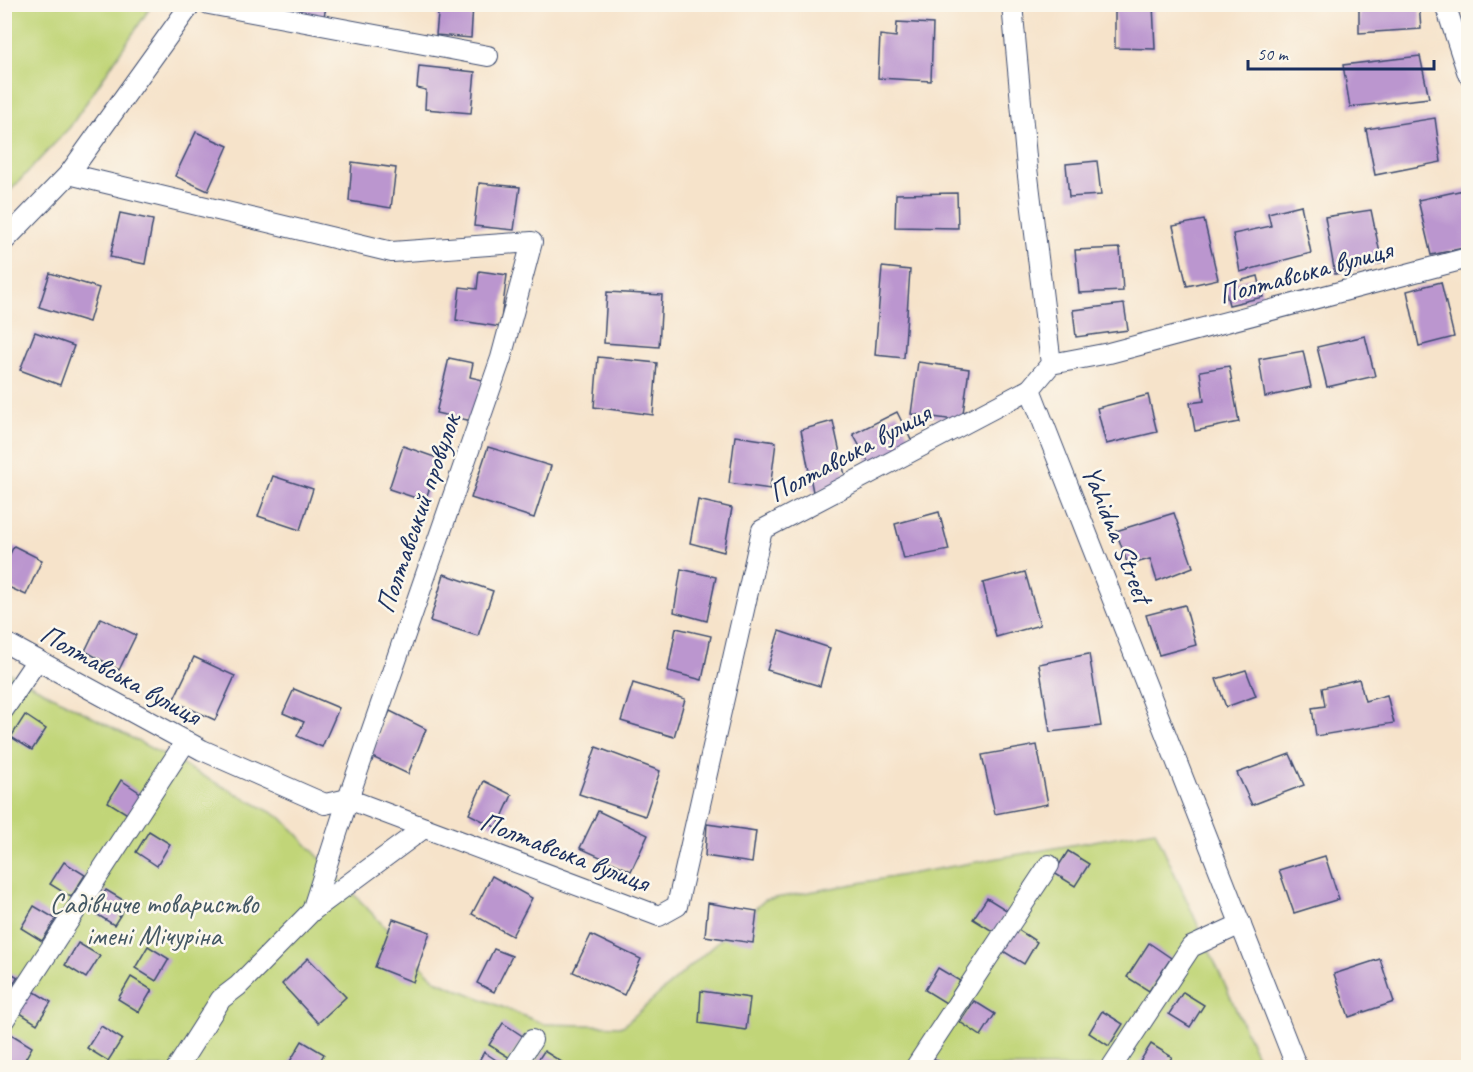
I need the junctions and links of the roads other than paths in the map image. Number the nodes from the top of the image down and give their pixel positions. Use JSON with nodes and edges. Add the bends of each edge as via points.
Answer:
{"nodes":[{"id":1,"x":191,"y":4,"type":"edge"},
{"id":2,"x":209,"y":4,"type":"edge"},
{"id":3,"x":1012,"y":4,"type":"edge"},
{"id":4,"x":1445,"y":4,"type":"edge"},
{"id":5,"x":488,"y":56,"type":"dead end"},
{"id":6,"x":1468,"y":74,"type":"edge"},
{"id":7,"x":69,"y":174,"type":"junction"},
{"id":8,"x":4,"y":241,"type":"edge"},
{"id":9,"x":1468,"y":258,"type":"edge"},
{"id":10,"x":1051,"y":363,"type":"junction"},
{"id":11,"x":1030,"y":389,"type":"junction"},
{"id":12,"x":4,"y":642,"type":"edge"},
{"id":13,"x":36,"y":660,"type":"junction"},
{"id":14,"x":4,"y":709,"type":"edge"},
{"id":15,"x":186,"y":741,"type":"junction"},
{"id":16,"x":348,"y":800,"type":"junction"},
{"id":17,"x":424,"y":828,"type":"junction"},
{"id":18,"x":1049,"y":865,"type":"dead end"},
{"id":19,"x":312,"y":911,"type":"junction"},
{"id":20,"x":1241,"y":924,"type":"junction"},
{"id":21,"x":4,"y":1020,"type":"edge"},
{"id":22,"x":532,"y":1040,"type":"dead end"},
{"id":23,"x":177,"y":1068,"type":"edge"},
{"id":24,"x":514,"y":1068,"type":"edge"},
{"id":25,"x":915,"y":1068,"type":"edge"},
{"id":26,"x":1110,"y":1068,"type":"edge"},
{"id":27,"x":1298,"y":1068,"type":"edge"}],
"edges":[{"from":1,"to":7,"type":"street"},
{"from":2,"to":5,"type":"street"},
{"from":3,"to":10,"type":"street","via":[[1029,192]]},
{"from":4,"to":6,"type":"street"},
{"from":7,"to":8,"type":"street"},
{"from":7,"to":16,"type":"street","name":"Полтавський провулок","via":[[392,252],[532,242],[501,358]]},
{"from":9,"to":10,"type":"street","name":"Полтавська вулиця","via":[[1108,353]]},
{"from":10,"to":11,"type":"street"},
{"from":11,"to":17,"type":"street","name":"Полтавська вулиця","via":[[762,530],[677,906],[659,916]]},
{"from":11,"to":20,"type":"street","name":"Yahidna Street"},
{"from":12,"to":13,"type":"street","name":"Полтавська вулиця"},
{"from":13,"to":14,"type":"street"},
{"from":13,"to":15,"type":"street","name":"Полтавська вулиця"},
{"from":15,"to":16,"type":"street","name":"Полтавська вулиця","via":[[325,804]]},
{"from":15,"to":21,"type":"street"},
{"from":16,"to":17,"type":"street","name":"Полтавська вулиця"},
{"from":16,"to":19,"type":"street","name":"Полтавський провулок"},
{"from":17,"to":19,"type":"street"},
{"from":18,"to":25,"type":"street"},
{"from":19,"to":23,"type":"street","via":[[238,986],[220,999]]},
{"from":20,"to":26,"type":"street","via":[[1191,946]]},
{"from":20,"to":27,"type":"street","name":"Yahidna Street"},
{"from":22,"to":24,"type":"street"}]}
